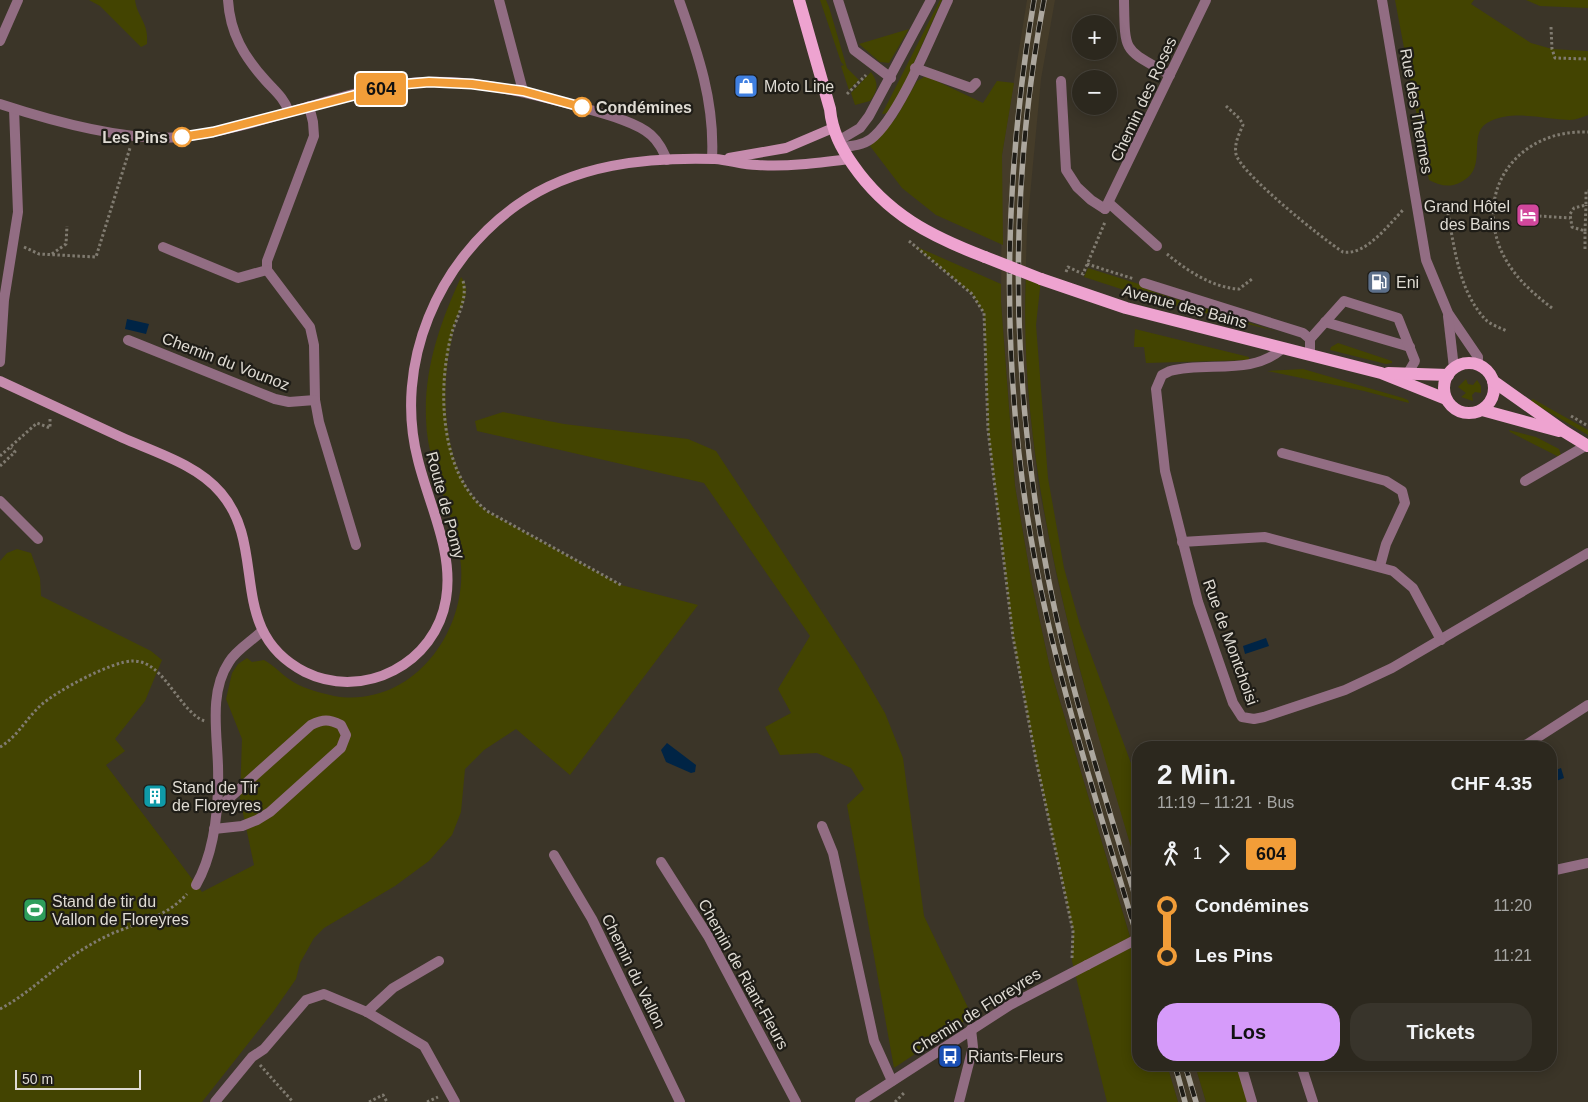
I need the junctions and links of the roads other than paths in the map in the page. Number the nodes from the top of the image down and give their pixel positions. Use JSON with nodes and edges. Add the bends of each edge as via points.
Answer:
{"nodes":[{"id":1,"x":18,"y":0,"type":"edge"},
{"id":2,"x":228,"y":0,"type":"edge"},
{"id":3,"x":499,"y":0,"type":"edge"},
{"id":4,"x":679,"y":0,"type":"edge"},
{"id":5,"x":799,"y":0,"type":"edge"},
{"id":6,"x":838,"y":0,"type":"edge"},
{"id":7,"x":932,"y":0,"type":"edge"},
{"id":8,"x":948,"y":0,"type":"edge"},
{"id":9,"x":1124,"y":0,"type":"edge"},
{"id":10,"x":1206,"y":0,"type":"edge"},
{"id":11,"x":1382,"y":0,"type":"edge"},
{"id":12,"x":0,"y":41,"type":"edge"},
{"id":13,"x":915,"y":68,"type":"junction"},
{"id":14,"x":1170,"y":75,"type":"junction"},
{"id":15,"x":891,"y":78,"type":"junction"},
{"id":16,"x":1061,"y":81,"type":"dead end"},
{"id":17,"x":976,"y":83,"type":"dead end"},
{"id":18,"x":523,"y":91,"type":"junction"},
{"id":19,"x":0,"y":104,"type":"edge"},
{"id":20,"x":309,"y":106,"type":"junction"},
{"id":21,"x":14,"y":109,"type":"junction"},
{"id":22,"x":289,"y":112,"type":"junction"},
{"id":23,"x":833,"y":128,"type":"junction"},
{"id":24,"x":840,"y":144,"type":"junction"},
{"id":25,"x":715,"y":159,"type":"junction"},
{"id":26,"x":849,"y":159,"type":"junction"},
{"id":27,"x":667,"y":160,"type":"junction"},
{"id":28,"x":1108,"y":206,"type":"junction"},
{"id":29,"x":1157,"y":246,"type":"road end"},
{"id":30,"x":163,"y":247,"type":"dead end"},
{"id":31,"x":267,"y":270,"type":"junction"},
{"id":32,"x":1144,"y":282,"type":"road end"},
{"id":33,"x":2,"y":300,"type":"edge"},
{"id":34,"x":1448,"y":313,"type":"junction"},
{"id":35,"x":1325,"y":322,"type":"junction"},
{"id":36,"x":1310,"y":339,"type":"junction"},
{"id":37,"x":128,"y":340,"type":"dead end"},
{"id":38,"x":1410,"y":347,"type":"junction"},
{"id":39,"x":1282,"y":349,"type":"junction"},
{"id":40,"x":1310,"y":354,"type":"junction"},
{"id":41,"x":0,"y":362,"type":"edge"},
{"id":42,"x":1478,"y":365,"type":"junction"},
{"id":43,"x":1451,"y":372,"type":"junction"},
{"id":44,"x":1381,"y":373,"type":"junction"},
{"id":45,"x":1408,"y":373,"type":"junction"},
{"id":46,"x":0,"y":381,"type":"edge"},
{"id":47,"x":1493,"y":381,"type":"junction"},
{"id":48,"x":1446,"y":399,"type":"junction"},
{"id":49,"x":315,"y":400,"type":"junction"},
{"id":50,"x":1482,"y":410,"type":"junction"},
{"id":51,"x":1565,"y":432,"type":"junction"},
{"id":52,"x":1587,"y":445,"type":"edge"},
{"id":53,"x":1282,"y":453,"type":"dead end"},
{"id":54,"x":1525,"y":481,"type":"dead end"},
{"id":55,"x":0,"y":501,"type":"edge"},
{"id":56,"x":38,"y":539,"type":"dead end"},
{"id":57,"x":1182,"y":542,"type":"junction"},
{"id":58,"x":356,"y":545,"type":"dead end"},
{"id":59,"x":1588,"y":553,"type":"edge"},
{"id":60,"x":1380,"y":566,"type":"junction"},
{"id":61,"x":262,"y":631,"type":"junction"},
{"id":62,"x":1441,"y":640,"type":"junction"},
{"id":63,"x":1588,"y":705,"type":"edge"},
{"id":64,"x":1532,"y":741,"type":"edge"},
{"id":65,"x":216,"y":810,"type":"junction"},
{"id":66,"x":822,"y":826,"type":"dead end"},
{"id":67,"x":214,"y":828,"type":"junction"},
{"id":68,"x":554,"y":855,"type":"dead end"},
{"id":69,"x":661,"y":862,"type":"dead end"},
{"id":70,"x":1588,"y":863,"type":"edge"},
{"id":71,"x":1557,"y":870,"type":"edge"},
{"id":72,"x":196,"y":884,"type":"road end"},
{"id":73,"x":1132,"y":942,"type":"edge"},
{"id":74,"x":439,"y":961,"type":"dead end"},
{"id":75,"x":367,"y":1012,"type":"junction"},
{"id":76,"x":971,"y":1029,"type":"junction"},
{"id":77,"x":1243,"y":1071,"type":"edge"},
{"id":78,"x":1303,"y":1071,"type":"edge"},
{"id":79,"x":892,"y":1081,"type":"junction"},
{"id":80,"x":215,"y":1102,"type":"edge"},
{"id":81,"x":455,"y":1102,"type":"edge"},
{"id":82,"x":680,"y":1102,"type":"edge"},
{"id":83,"x":796,"y":1102,"type":"edge"},
{"id":84,"x":860,"y":1102,"type":"edge"},
{"id":85,"x":958,"y":1102,"type":"edge"},
{"id":86,"x":1252,"y":1102,"type":"edge"},
{"id":87,"x":1313,"y":1102,"type":"edge"}],
"edges":[{"from":1,"to":12,"type":"street"},
{"from":2,"to":22,"type":"street","via":[[234,35],[241,49],[285,101]]},
{"from":3,"to":18,"type":"street"},
{"from":4,"to":25,"type":"street","via":[[710,102]]},
{"from":5,"to":23,"type":"main road","name":"Avenue des Bains"},
{"from":6,"to":15,"type":"street","via":[[854,50]]},
{"from":7,"to":15,"type":"street"},
{"from":8,"to":13,"type":"street"},
{"from":9,"to":14,"type":"street","via":[[1125,39],[1129,49]]},
{"from":10,"to":14,"type":"street","name":"Chemin des Roses"},
{"from":11,"to":34,"type":"street","name":"Rue des Thermes","via":[[1426,260]]},
{"from":13,"to":17,"type":"street","via":[[970,88]]},
{"from":13,"to":24,"type":"street","via":[[882,129],[866,142]]},
{"from":14,"to":28,"type":"street","name":"Chemin des Roses"},
{"from":15,"to":24,"type":"street","via":[[860,128]]},
{"from":16,"to":28,"type":"street","via":[[1066,170],[1091,200]]},
{"from":18,"to":20,"type":"street","via":[[429,82],[394,85]]},
{"from":18,"to":27,"type":"street","via":[[637,127],[660,145]]},
{"from":19,"to":21,"type":"street"},
{"from":20,"to":22,"type":"street"},
{"from":20,"to":31,"type":"street","via":[[314,136],[267,261]]},
{"from":21,"to":22,"type":"street","via":[[94,129],[152,138],[213,132]]},
{"from":21,"to":33,"type":"street","via":[[18,212]]},
{"from":23,"to":24,"type":"main road","name":"Avenue des Bains"},
{"from":23,"to":25,"type":"main road","name":"Route de Pomy","via":[[786,148]]},
{"from":24,"to":26,"type":"main road","name":"Avenue des Bains"},
{"from":25,"to":26,"type":"main road","name":"Route de Pomy","via":[[754,165],[794,165]]},
{"from":25,"to":27,"type":"main road","name":"Route de Pomy"},
{"from":26,"to":39,"type":"main road","name":"Avenue des Bains","bridge":true,"via":[[873,191],[893,210],[919,227],[985,257],[1126,308]]},
{"from":27,"to":61,"type":"main road","name":"Route de Pomy","via":[[595,168],[538,191],[468,248],[434,301],[425,324],[412,385],[412,420],[417,458],[447,567],[446,598],[440,622],[423,649],[396,671],[373,680],[341,682],[319,678],[290,662]]},
{"from":28,"to":29,"type":"street"},
{"from":30,"to":31,"type":"street","via":[[238,278]]},
{"from":31,"to":49,"type":"street","name":"Chemin du Vounoz","via":[[310,327],[314,344]]},
{"from":32,"to":36,"type":"street","via":[[1303,333]]},
{"from":33,"to":41,"type":"street"},
{"from":34,"to":42,"type":"street","name":"Rue des Thermes","via":[[1478,358]]},
{"from":34,"to":43,"type":"street","name":"Rue des Thermes"},
{"from":35,"to":36,"type":"street"},
{"from":35,"to":38,"type":"street"},
{"from":35,"to":38,"type":"street","via":[[1344,301],[1398,318]]},
{"from":36,"to":40,"type":"street"},
{"from":37,"to":49,"type":"street","name":"Chemin du Vounoz","via":[[275,399],[289,402]]},
{"from":38,"to":45,"type":"street","via":[[1415,361]]},
{"from":39,"to":40,"type":"main road","name":"Avenue des Bains"},
{"from":39,"to":57,"type":"street","name":"Rue de Montchoisi","via":[[1270,359],[1251,365],[1179,368],[1162,375],[1158,381],[1156,389],[1165,471]]},
{"from":40,"to":44,"type":"main road","name":"Avenue des Bains"},
{"from":42,"to":43,"type":"main road","via":[[1470,363]]},
{"from":42,"to":47,"type":"main road"},
{"from":43,"to":45,"type":"main road"},
{"from":43,"to":48,"type":"main road","via":[[1444,387]]},
{"from":44,"to":45,"type":"main road"},
{"from":44,"to":48,"type":"main road"},
{"from":46,"to":61,"type":"main road","name":"Route de Pomy","via":[[181,464],[220,491],[240,525],[253,608]]},
{"from":47,"to":50,"type":"main road","via":[[1492,398]]},
{"from":47,"to":51,"type":"main road"},
{"from":48,"to":50,"type":"main road","via":[[1461,412],[1468,414]]},
{"from":49,"to":58,"type":"street","name":"Chemin du Vounoz"},
{"from":50,"to":51,"type":"main road"},
{"from":51,"to":52,"type":"main road"},
{"from":52,"to":54,"type":"street"},
{"from":53,"to":60,"type":"street","via":[[1386,481],[1402,491],[1405,503],[1386,544]]},
{"from":55,"to":56,"type":"street"},
{"from":57,"to":60,"type":"street","via":[[1265,537]]},
{"from":57,"to":62,"type":"street","name":"Rue de Montchoisi","via":[[1212,642],[1233,703],[1242,717],[1264,717],[1345,690]]},
{"from":59,"to":62,"type":"street","name":"Rue de Montchoisi"},
{"from":60,"to":62,"type":"street","via":[[1408,582]]},
{"from":61,"to":65,"type":"street","via":[[230,660],[216,698]]},
{"from":63,"to":64,"type":"street"},
{"from":65,"to":67,"type":"street"},
{"from":65,"to":67,"type":"street","via":[[311,725],[322,720],[341,725],[346,735],[338,752],[270,812],[242,826]]},
{"from":66,"to":79,"type":"street","via":[[833,853],[874,1041]]},
{"from":67,"to":72,"type":"street","via":[[208,859]]},
{"from":68,"to":82,"type":"street","name":"Chemin du Vallon","via":[[592,918]]},
{"from":69,"to":83,"type":"street","name":"Chemin de Riant-Fleurs","via":[[708,936]]},
{"from":70,"to":71,"type":"street"},
{"from":73,"to":76,"type":"street","name":"Chemin de Floreyres","bridge":true,"via":[[1027,995]]},
{"from":74,"to":75,"type":"street","via":[[392,988]]},
{"from":75,"to":80,"type":"street","via":[[324,994],[313,996],[298,1008],[264,1049],[252,1057]]},
{"from":75,"to":81,"type":"street","via":[[424,1046]]},
{"from":76,"to":79,"type":"street","name":"Chemin de Floreyres"},
{"from":76,"to":85,"type":"street","via":[[973,1047]]},
{"from":77,"to":86,"type":"street"},
{"from":78,"to":87,"type":"street"},
{"from":79,"to":84,"type":"street","name":"Chemin de Floreyres"}]}
